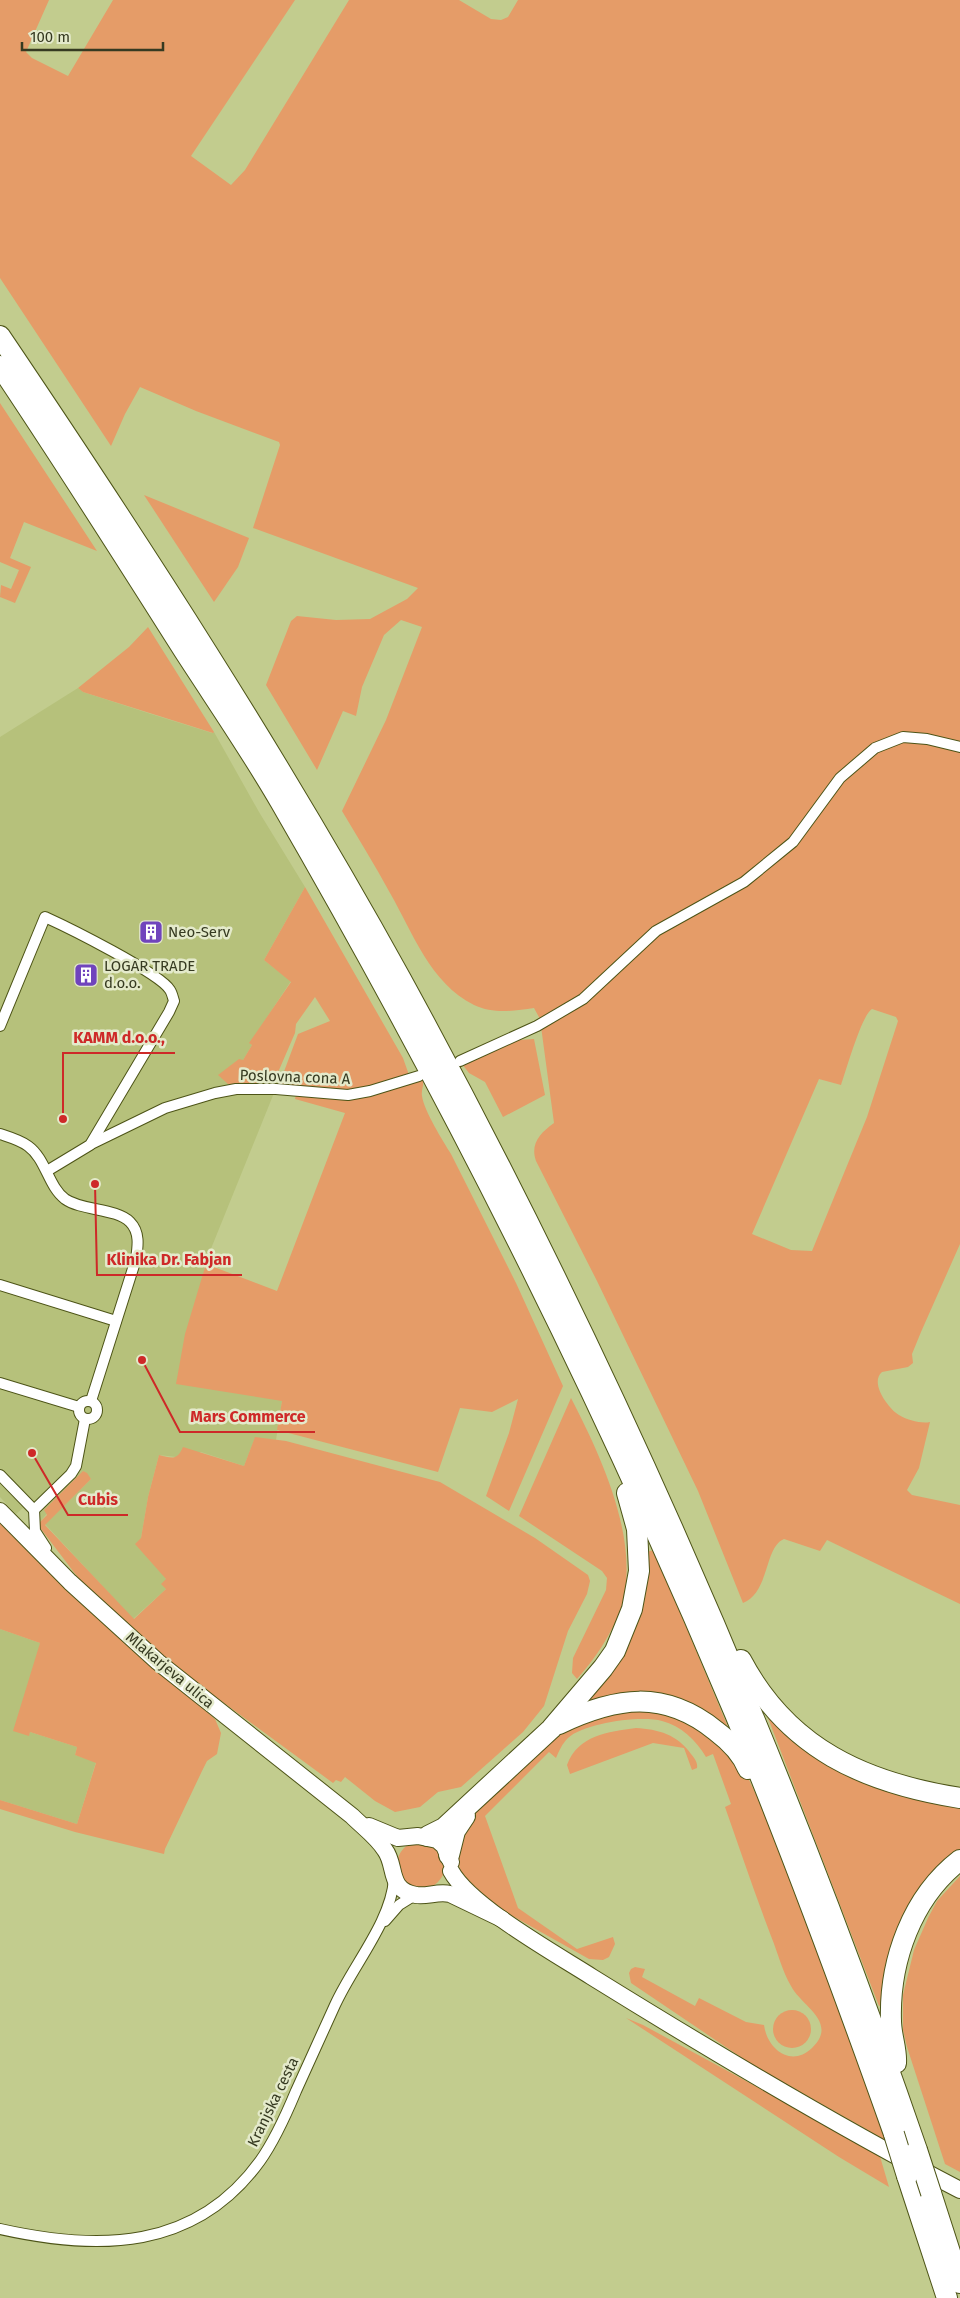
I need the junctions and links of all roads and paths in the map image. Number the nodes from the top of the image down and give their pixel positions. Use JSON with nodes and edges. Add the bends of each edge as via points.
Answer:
{"nodes":[{"id":1,"x":0,"y":336,"type":"edge"},
{"id":2,"x":0,"y":366,"type":"edge"},
{"id":3,"x":960,"y":747,"type":"edge"},
{"id":4,"x":0,"y":1026,"type":"edge"},
{"id":5,"x":460,"y":1061,"type":"dead end"},
{"id":6,"x":419,"y":1076,"type":"dead end"},
{"id":7,"x":0,"y":1134,"type":"edge"},
{"id":8,"x":90,"y":1145,"type":"junction"},
{"id":9,"x":47,"y":1171,"type":"junction"},
{"id":10,"x":0,"y":1285,"type":"edge"},
{"id":11,"x":116,"y":1321,"type":"junction"},
{"id":12,"x":0,"y":1383,"type":"edge"},
{"id":13,"x":91,"y":1401,"type":"junction"},
{"id":14,"x":79,"y":1407,"type":"junction"},
{"id":15,"x":86,"y":1419,"type":"junction"},
{"id":16,"x":625,"y":1463,"type":"junction"},
{"id":17,"x":0,"y":1476,"type":"edge"},
{"id":18,"x":0,"y":1510,"type":"edge"},
{"id":19,"x":34,"y":1510,"type":"junction"},
{"id":20,"x":70,"y":1582,"type":"junction"},
{"id":21,"x":716,"y":1626,"type":"junction"},
{"id":22,"x":551,"y":1729,"type":"junction"},
{"id":23,"x":960,"y":1798,"type":"edge"},
{"id":24,"x":476,"y":1800,"type":"junction"},
{"id":25,"x":773,"y":1810,"type":"junction"},
{"id":26,"x":352,"y":1816,"type":"junction"},
{"id":27,"x":418,"y":1837,"type":"junction"},
{"id":28,"x":960,"y":1860,"type":"edge"},
{"id":29,"x":391,"y":1862,"type":"junction"},
{"id":30,"x":450,"y":1863,"type":"junction"},
{"id":31,"x":394,"y":1879,"type":"junction"},
{"id":32,"x":432,"y":1894,"type":"junction"},
{"id":33,"x":415,"y":1895,"type":"junction"},
{"id":34,"x":502,"y":1919,"type":"junction"},
{"id":35,"x":375,"y":1933,"type":"junction"},
{"id":36,"x":895,"y":2085,"type":"junction"},
{"id":37,"x":960,"y":2190,"type":"edge"},
{"id":38,"x":0,"y":2229,"type":"edge"},
{"id":39,"x":960,"y":2283,"type":"edge"},
{"id":40,"x":947,"y":2298,"type":"edge"}],
"edges":[{"from":1,"to":21,"type":"highway","via":[[180,608],[291,789],[400,977],[550,1268]]},
{"from":2,"to":16,"type":"highway","via":[[278,798],[446,1102],[569,1344]]},
{"from":3,"to":5,"type":"street","via":[[904,737],[875,748],[840,778],[793,842],[744,882],[656,932],[583,1000],[537,1026]]},
{"from":4,"to":8,"type":"street","via":[[45,917],[151,975],[171,991],[174,1001],[169,1012]]},
{"from":6,"to":8,"type":"street","name":"Poslovna cona A","via":[[348,1095],[276,1089],[236,1089],[215,1093],[166,1108]]},
{"from":7,"to":9,"type":"street","via":[[28,1145]]},
{"from":8,"to":9,"type":"street","name":"Poslovna cona A"},
{"from":9,"to":11,"type":"street","via":[[67,1200],[122,1218],[130,1223],[138,1237],[136,1258]]},
{"from":10,"to":11,"type":"street"},
{"from":11,"to":13,"type":"street"},
{"from":12,"to":14,"type":"street"},
{"from":13,"to":14,"type":"street"},
{"from":13,"to":15,"type":"street","via":[[97,1406],[97,1413]]},
{"from":14,"to":15,"type":"street","via":[[80,1414]]},
{"from":15,"to":19,"type":"street","via":[[76,1466]]},
{"from":16,"to":22,"type":"highway","via":[[626,1488],[637,1529],[639,1557],[638,1585],[632,1610],[615,1650],[603,1668]]},
{"from":16,"to":25,"type":"highway","via":[[714,1664]]},
{"from":17,"to":19,"type":"street"},
{"from":18,"to":20,"type":"main road","name":"Mlakarjeva ulica"},
{"from":19,"to":20,"type":"street","via":[[38,1537]]},
{"from":20,"to":26,"type":"main road","name":"Mlakarjeva ulica","via":[[165,1668]]},
{"from":21,"to":23,"type":"highway","via":[[734,1646],[773,1708],[796,1732],[826,1754],[859,1772],[892,1784]]},
{"from":21,"to":36,"type":"highway","via":[[789,1803]]},
{"from":22,"to":24,"type":"highway"},
{"from":22,"to":25,"type":"highway","via":[[604,1705],[621,1702],[655,1703],[691,1713],[730,1744],[746,1764],[756,1791]]},
{"from":24,"to":27,"type":"highway","via":[[444,1828]]},
{"from":24,"to":30,"type":"highway","via":[[455,1831]]},
{"from":25,"to":40,"type":"highway","bridge":true,"via":[[894,2134]]},
{"from":26,"to":27,"type":"main road","via":[[391,1836]]},
{"from":26,"to":29,"type":"main road","via":[[380,1842]]},
{"from":27,"to":29,"type":"main road","via":[[400,1844]]},
{"from":27,"to":30,"type":"main road","via":[[437,1840],[444,1846]]},
{"from":28,"to":36,"type":"highway","via":[[935,1883],[916,1911],[896,1964],[891,2021],[896,2058]]},
{"from":29,"to":31,"type":"main road"},
{"from":30,"to":32,"type":"main road","via":[[448,1880]]},
{"from":30,"to":34,"type":"main road","via":[[456,1881]]},
{"from":31,"to":33,"type":"main road","via":[[406,1892]]},
{"from":31,"to":35,"type":"street","via":[[390,1901]]},
{"from":32,"to":33,"type":"main road"},
{"from":32,"to":34,"type":"main road","via":[[450,1894]]},
{"from":33,"to":35,"type":"street","via":[[398,1905]]},
{"from":34,"to":37,"type":"main road","via":[[715,2053]]},
{"from":35,"to":38,"type":"street","name":"Kranjska cesta","via":[[343,1989],[268,2150],[251,2173],[218,2204],[165,2232],[121,2242],[68,2241]]},
{"from":36,"to":39,"type":"highway","bridge":true}]}
